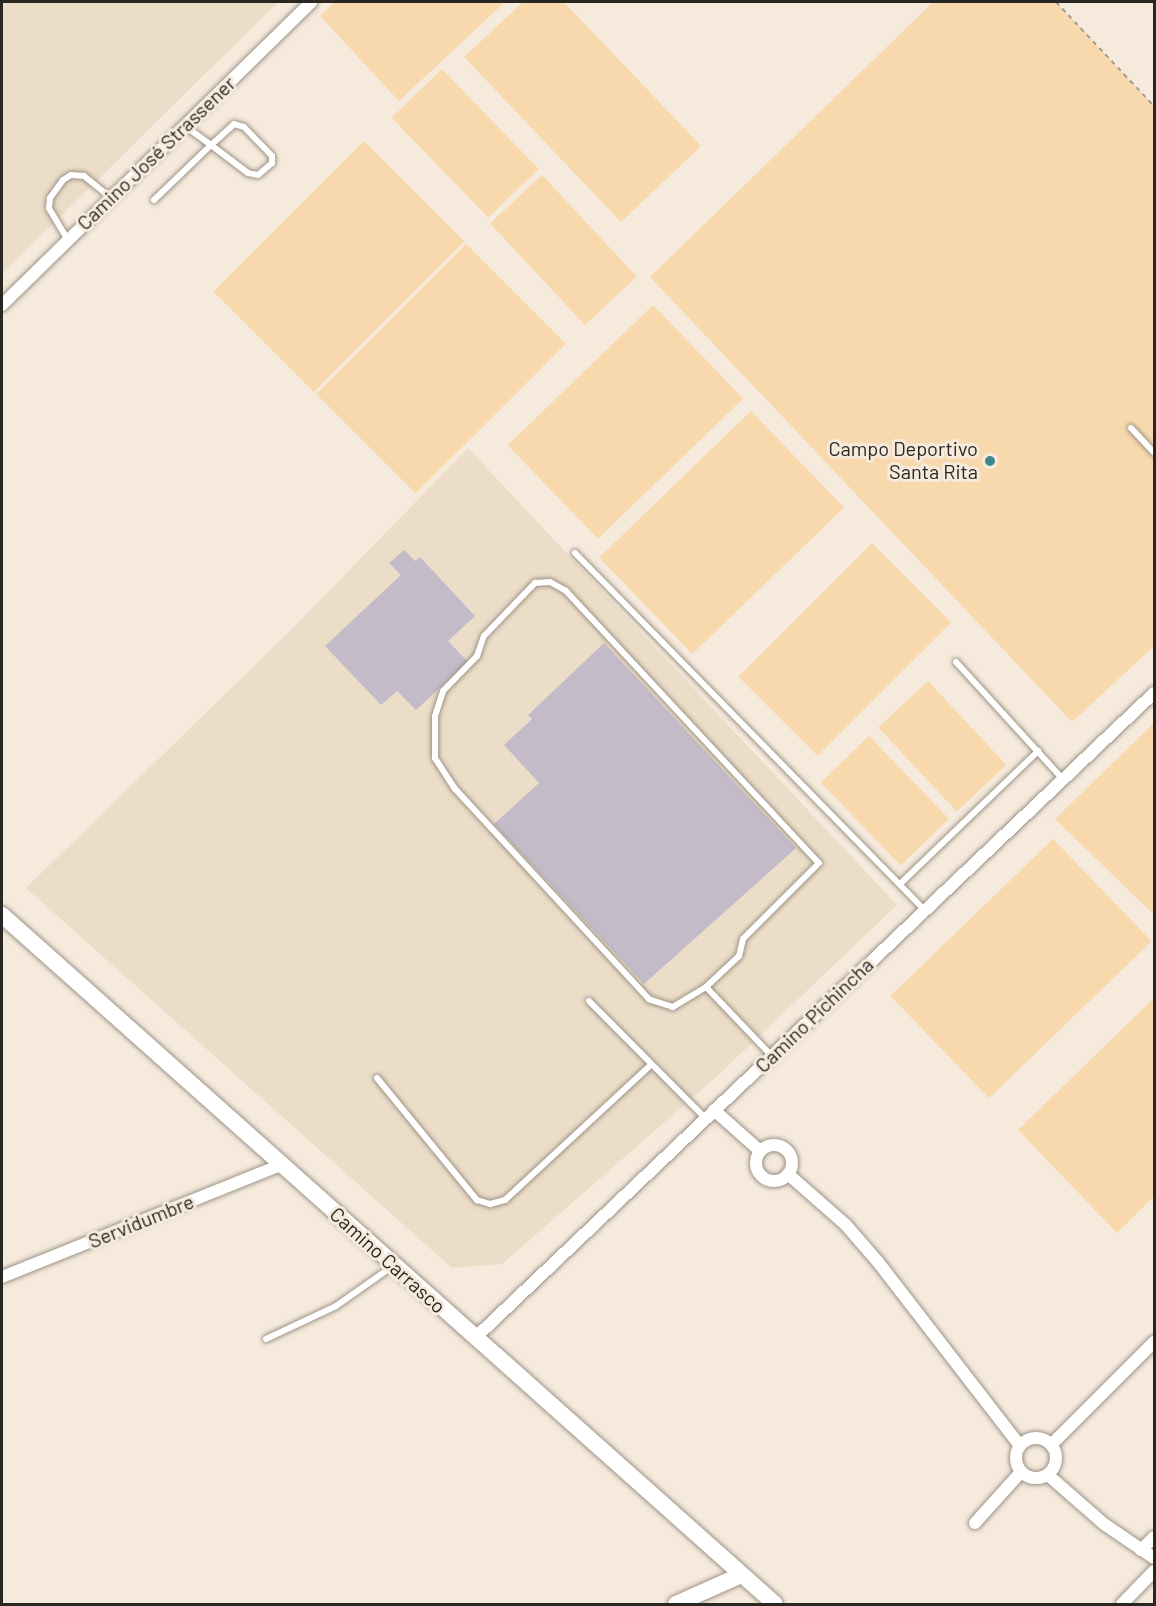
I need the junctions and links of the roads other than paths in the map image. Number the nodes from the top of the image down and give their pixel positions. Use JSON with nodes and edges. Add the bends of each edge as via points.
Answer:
{"nodes":[{"id":1,"x":311,"y":2,"type":"edge"},
{"id":2,"x":185,"y":125,"type":"junction"},
{"id":3,"x":211,"y":146,"type":"junction"},
{"id":4,"x":111,"y":198,"type":"junction"},
{"id":5,"x":154,"y":200,"type":"dead end"},
{"id":6,"x":68,"y":240,"type":"junction"},
{"id":7,"x":2,"y":305,"type":"edge"},
{"id":8,"x":1131,"y":428,"type":"dead end"},
{"id":9,"x":1155,"y":453,"type":"edge"},
{"id":10,"x":575,"y":554,"type":"dead end"},
{"id":11,"x":956,"y":662,"type":"dead end"},
{"id":12,"x":1155,"y":693,"type":"edge"},
{"id":13,"x":1038,"y":751,"type":"junction"},
{"id":14,"x":1064,"y":779,"type":"junction"},
{"id":15,"x":900,"y":884,"type":"junction"},
{"id":16,"x":924,"y":910,"type":"junction"},
{"id":17,"x":2,"y":915,"type":"edge"},
{"id":18,"x":706,"y":987,"type":"junction"},
{"id":19,"x":589,"y":1001,"type":"dead end"},
{"id":20,"x":771,"y":1055,"type":"junction"},
{"id":21,"x":651,"y":1065,"type":"junction"},
{"id":22,"x":377,"y":1078,"type":"dead end"},
{"id":23,"x":709,"y":1114,"type":"junction"},
{"id":24,"x":760,"y":1151,"type":"junction"},
{"id":25,"x":281,"y":1165,"type":"junction"},
{"id":26,"x":788,"y":1174,"type":"junction"},
{"id":27,"x":394,"y":1266,"type":"junction"},
{"id":28,"x":2,"y":1277,"type":"edge"},
{"id":29,"x":475,"y":1338,"type":"junction"},
{"id":30,"x":266,"y":1339,"type":"dead end"},
{"id":31,"x":1155,"y":1342,"type":"edge"},
{"id":32,"x":1051,"y":1444,"type":"junction"},
{"id":33,"x":1020,"y":1446,"type":"junction"},
{"id":34,"x":1021,"y":1472,"type":"junction"},
{"id":35,"x":1048,"y":1475,"type":"junction"},
{"id":36,"x":975,"y":1522,"type":"dead end"},
{"id":37,"x":1155,"y":1538,"type":"edge"},
{"id":38,"x":1141,"y":1550,"type":"junction"},
{"id":39,"x":1155,"y":1558,"type":"edge"},
{"id":40,"x":1155,"y":1571,"type":"edge"},
{"id":41,"x":741,"y":1575,"type":"junction"},
{"id":42,"x":676,"y":1605,"type":"edge"},
{"id":43,"x":775,"y":1605,"type":"edge"},
{"id":44,"x":1122,"y":1605,"type":"edge"}],
"edges":[{"from":1,"to":2,"type":"street","name":"Camino José Strassener"},
{"from":2,"to":3,"type":"lane"},
{"from":2,"to":4,"type":"street","name":"Camino José Strassener"},
{"from":3,"to":3,"type":"lane","via":[[253,175],[273,160],[239,124]]},
{"from":3,"to":5,"type":"lane"},
{"from":4,"to":6,"type":"street","name":"Camino José Strassener"},
{"from":4,"to":6,"type":"lane","via":[[78,174],[55,188],[50,208]]},
{"from":6,"to":7,"type":"street","name":"Camino José Strassener"},
{"from":8,"to":9,"type":"lane"},
{"from":10,"to":15,"type":"lane"},
{"from":11,"to":13,"type":"lane"},
{"from":12,"to":14,"type":"street","name":"Camino Pichincha"},
{"from":13,"to":14,"type":"lane"},
{"from":13,"to":15,"type":"lane"},
{"from":14,"to":16,"type":"street","name":"Camino Pichincha"},
{"from":15,"to":16,"type":"lane"},
{"from":16,"to":20,"type":"street","name":"Camino Pichincha"},
{"from":17,"to":25,"type":"main road","name":"Camino Carrasco"},
{"from":18,"to":18,"type":"lane","via":[[739,956],[743,939],[816,868],[817,857],[566,591],[550,582],[535,583],[484,636],[477,656],[443,691],[435,716],[435,758],[455,789],[649,999],[673,1007]]},
{"from":18,"to":20,"type":"lane"},
{"from":19,"to":21,"type":"lane"},
{"from":20,"to":23,"type":"street","name":"Camino Pichincha"},
{"from":21,"to":22,"type":"lane","via":[[505,1200],[490,1204],[477,1200]]},
{"from":21,"to":23,"type":"lane"},
{"from":23,"to":24,"type":"street"},
{"from":23,"to":29,"type":"street","name":"Camino Pichincha"},
{"from":24,"to":26,"type":"street","via":[[780,1147],[789,1154],[792,1164]]},
{"from":24,"to":26,"type":"street","via":[[756,1162],[759,1173],[767,1180],[779,1181]]},
{"from":25,"to":27,"type":"main road","name":"Camino Carrasco"},
{"from":25,"to":28,"type":"street","name":"Servidumbre"},
{"from":26,"to":33,"type":"street","via":[[845,1224],[878,1262]]},
{"from":27,"to":29,"type":"main road","name":"Camino Carrasco"},
{"from":27,"to":30,"type":"lane","via":[[336,1306]]},
{"from":29,"to":41,"type":"main road","name":"Camino Carrasco"},
{"from":31,"to":32,"type":"street"},
{"from":32,"to":33,"type":"street","via":[[1039,1438]]},
{"from":32,"to":35,"type":"street","via":[[1056,1457]]},
{"from":33,"to":34,"type":"street","via":[[1015,1459]]},
{"from":34,"to":35,"type":"street","via":[[1037,1479]]},
{"from":34,"to":36,"type":"street"},
{"from":35,"to":38,"type":"street"},
{"from":37,"to":38,"type":"street"},
{"from":38,"to":39,"type":"street"},
{"from":40,"to":44,"type":"street"},
{"from":41,"to":42,"type":"main road"},
{"from":41,"to":43,"type":"main road","name":"Camino Carrasco"}]}
